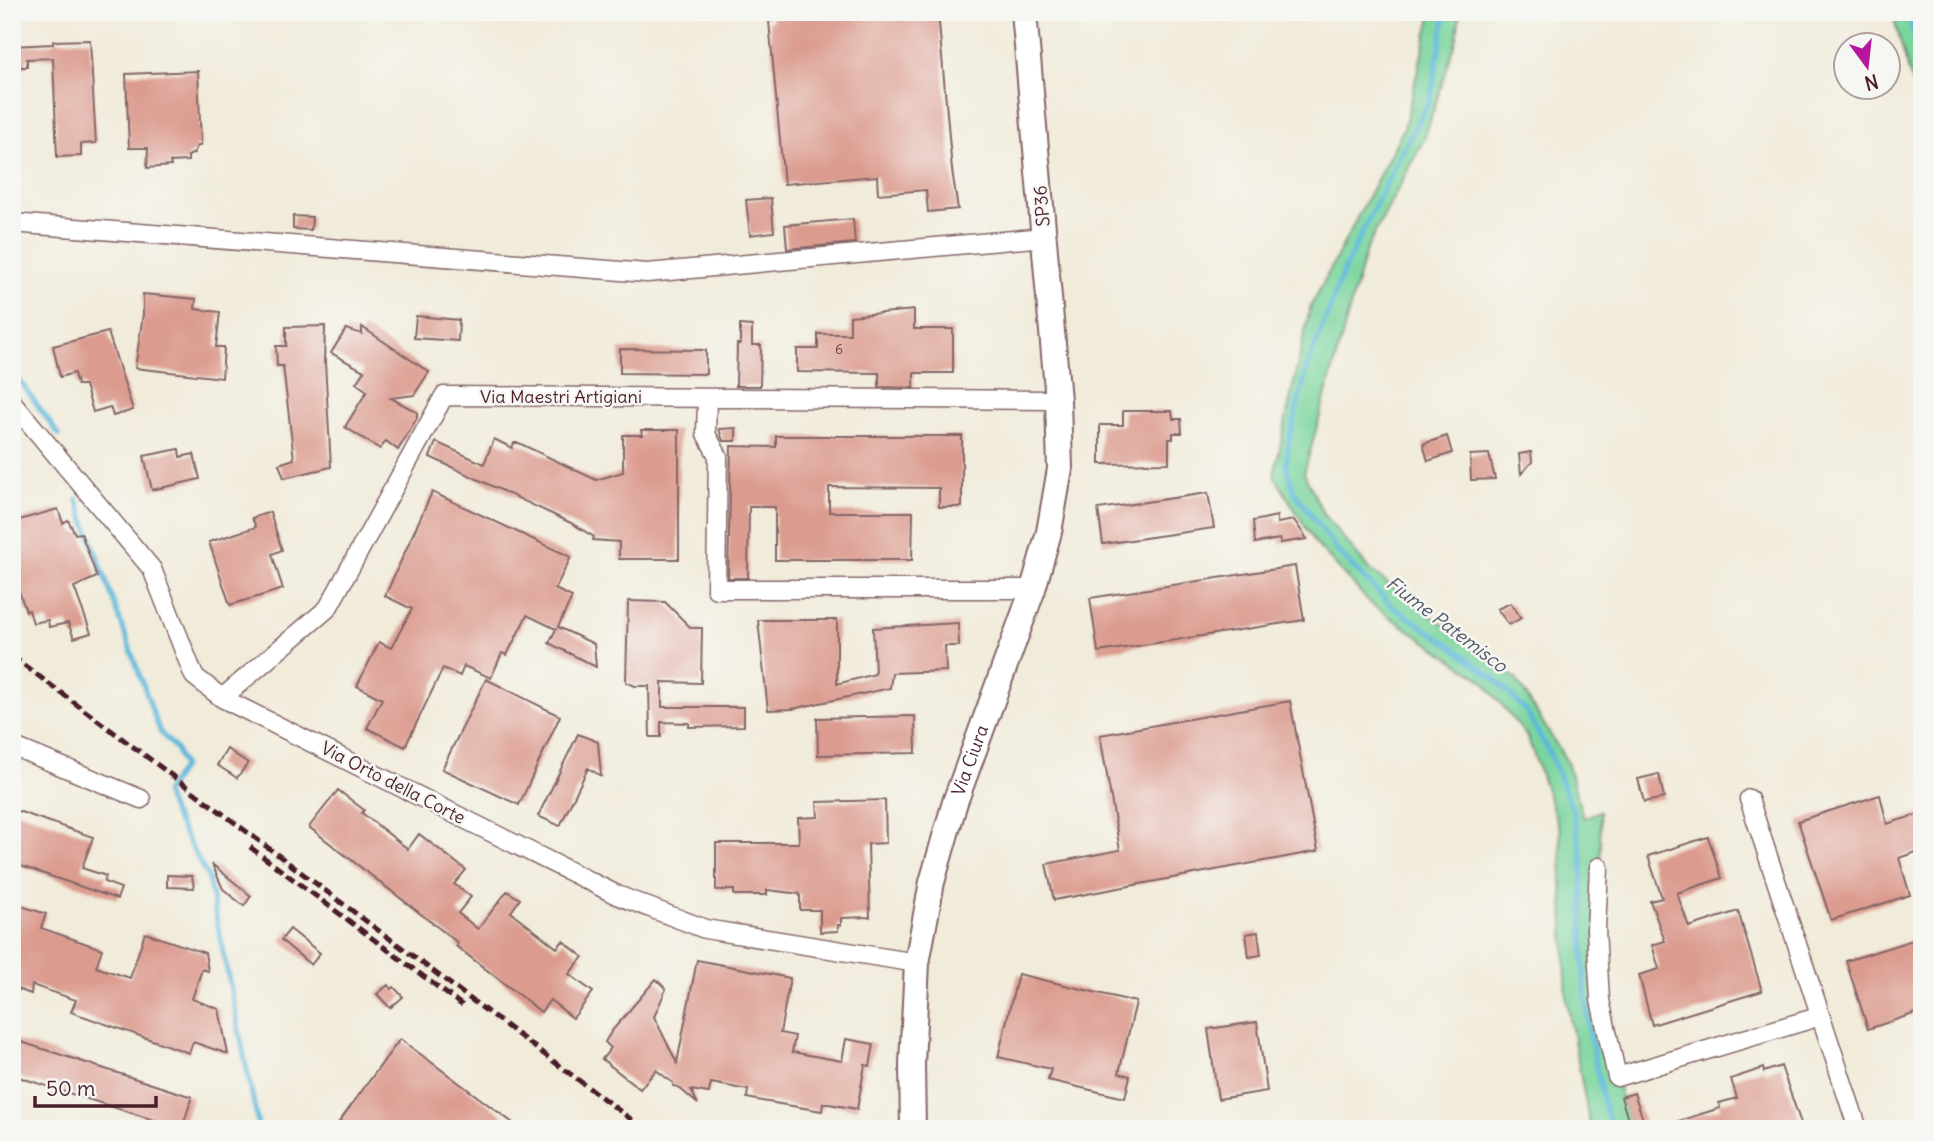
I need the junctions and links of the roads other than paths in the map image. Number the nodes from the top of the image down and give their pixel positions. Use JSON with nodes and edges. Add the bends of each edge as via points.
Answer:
{"nodes":[{"id":1,"x":1024,"y":12,"type":"edge"},
{"id":2,"x":12,"y":223,"type":"edge"},
{"id":3,"x":1045,"y":237,"type":"junction"},
{"id":4,"x":706,"y":398,"type":"junction"},
{"id":5,"x":1058,"y":400,"type":"junction"},
{"id":6,"x":12,"y":402,"type":"edge"},
{"id":7,"x":1033,"y":589,"type":"junction"},
{"id":8,"x":222,"y":698,"type":"junction"},
{"id":9,"x":12,"y":746,"type":"edge"},
{"id":10,"x":141,"y":799,"type":"dead end"},
{"id":11,"x":1749,"y":799,"type":"dead end"},
{"id":12,"x":1599,"y":867,"type":"dead end"},
{"id":13,"x":917,"y":963,"type":"junction"},
{"id":14,"x":1821,"y":1016,"type":"junction"},
{"id":15,"x":913,"y":1129,"type":"edge"},
{"id":16,"x":1858,"y":1129,"type":"edge"}],
"edges":[{"from":1,"to":3,"type":"main road","name":"SP36","number":"SP36"},
{"from":2,"to":3,"type":"street","via":[[647,273]]},
{"from":3,"to":5,"type":"main road","name":"SP36","number":"SP36"},
{"from":4,"to":5,"type":"street","name":"Via Maestri Artigiani"},
{"from":4,"to":7,"type":"street","via":[[706,434],[718,456],[716,589]]},
{"from":4,"to":8,"type":"street","name":"Via Maestri Artigiani","via":[[444,396],[328,608]]},
{"from":5,"to":7,"type":"main road","name":"Via Ciura","via":[[1060,469]]},
{"from":6,"to":8,"type":"street","name":"Via Orto della Corte","via":[[152,569],[194,676]]},
{"from":7,"to":13,"type":"main road","name":"Via Ciura","via":[[955,802],[932,882]]},
{"from":8,"to":13,"type":"street","name":"Via Orto della Corte","via":[[617,895],[705,929]]},
{"from":9,"to":10,"type":"street"},
{"from":11,"to":14,"type":"street"},
{"from":12,"to":14,"type":"street","via":[[1600,1000],[1617,1077]]},
{"from":13,"to":15,"type":"main road","name":"Via Ciura"},
{"from":14,"to":16,"type":"street"}]}
